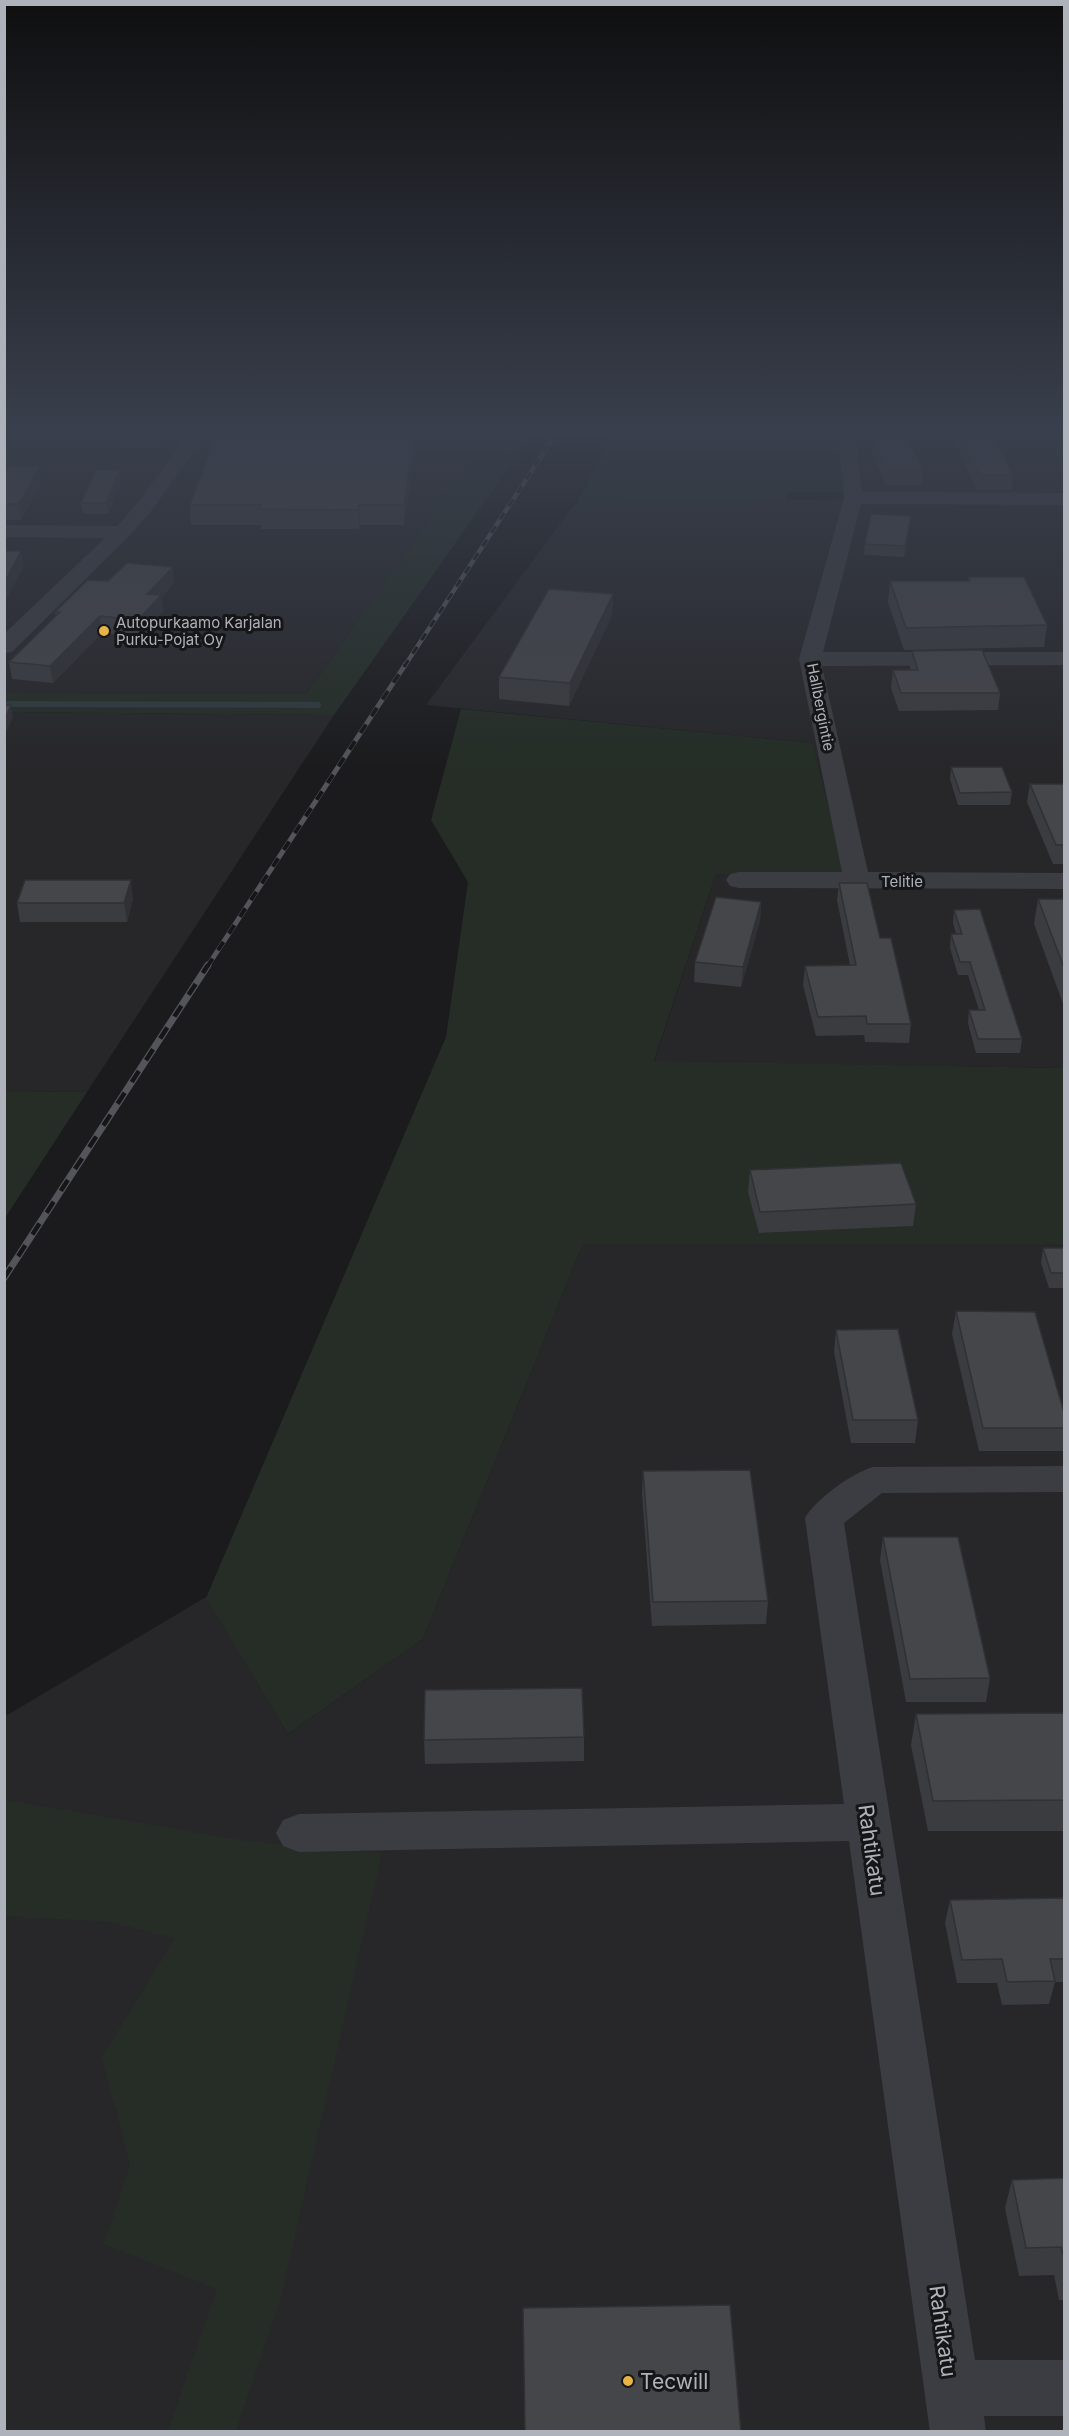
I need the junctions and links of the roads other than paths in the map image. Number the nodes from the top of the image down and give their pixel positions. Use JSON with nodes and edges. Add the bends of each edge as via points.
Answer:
{"nodes":[{"id":1,"x":111,"y":543,"type":"edge"},
{"id":2,"x":841,"y":543,"type":"edge"},
{"id":3,"x":4,"y":646,"type":"edge"},
{"id":4,"x":1065,"y":658,"type":"edge"},
{"id":5,"x":810,"y":659,"type":"junction"},
{"id":6,"x":739,"y":880,"type":"dead end"},
{"id":7,"x":857,"y":881,"type":"junction"},
{"id":8,"x":1065,"y":881,"type":"edge"},
{"id":9,"x":1065,"y":1479,"type":"edge"},
{"id":10,"x":867,"y":1822,"type":"junction"},
{"id":11,"x":299,"y":1833,"type":"dead end"},
{"id":12,"x":1065,"y":2388,"type":"edge"},
{"id":13,"x":954,"y":2410,"type":"edge"}],
"edges":[{"from":1,"to":3,"type":"street"},
{"from":2,"to":5,"type":"street","name":"Hallbergintie"},
{"from":4,"to":5,"type":"street"},
{"from":5,"to":7,"type":"street","name":"Hallbergintie"},
{"from":6,"to":7,"type":"street","name":"Telitie"},
{"from":7,"to":8,"type":"street","name":"Telitie"},
{"from":9,"to":10,"type":"street","name":"Rahtikatu","via":[[873,1480],[824,1518]]},
{"from":10,"to":11,"type":"street"},
{"from":10,"to":13,"type":"street","name":"Rahtikatu"},
{"from":12,"to":13,"type":"street"}]}
